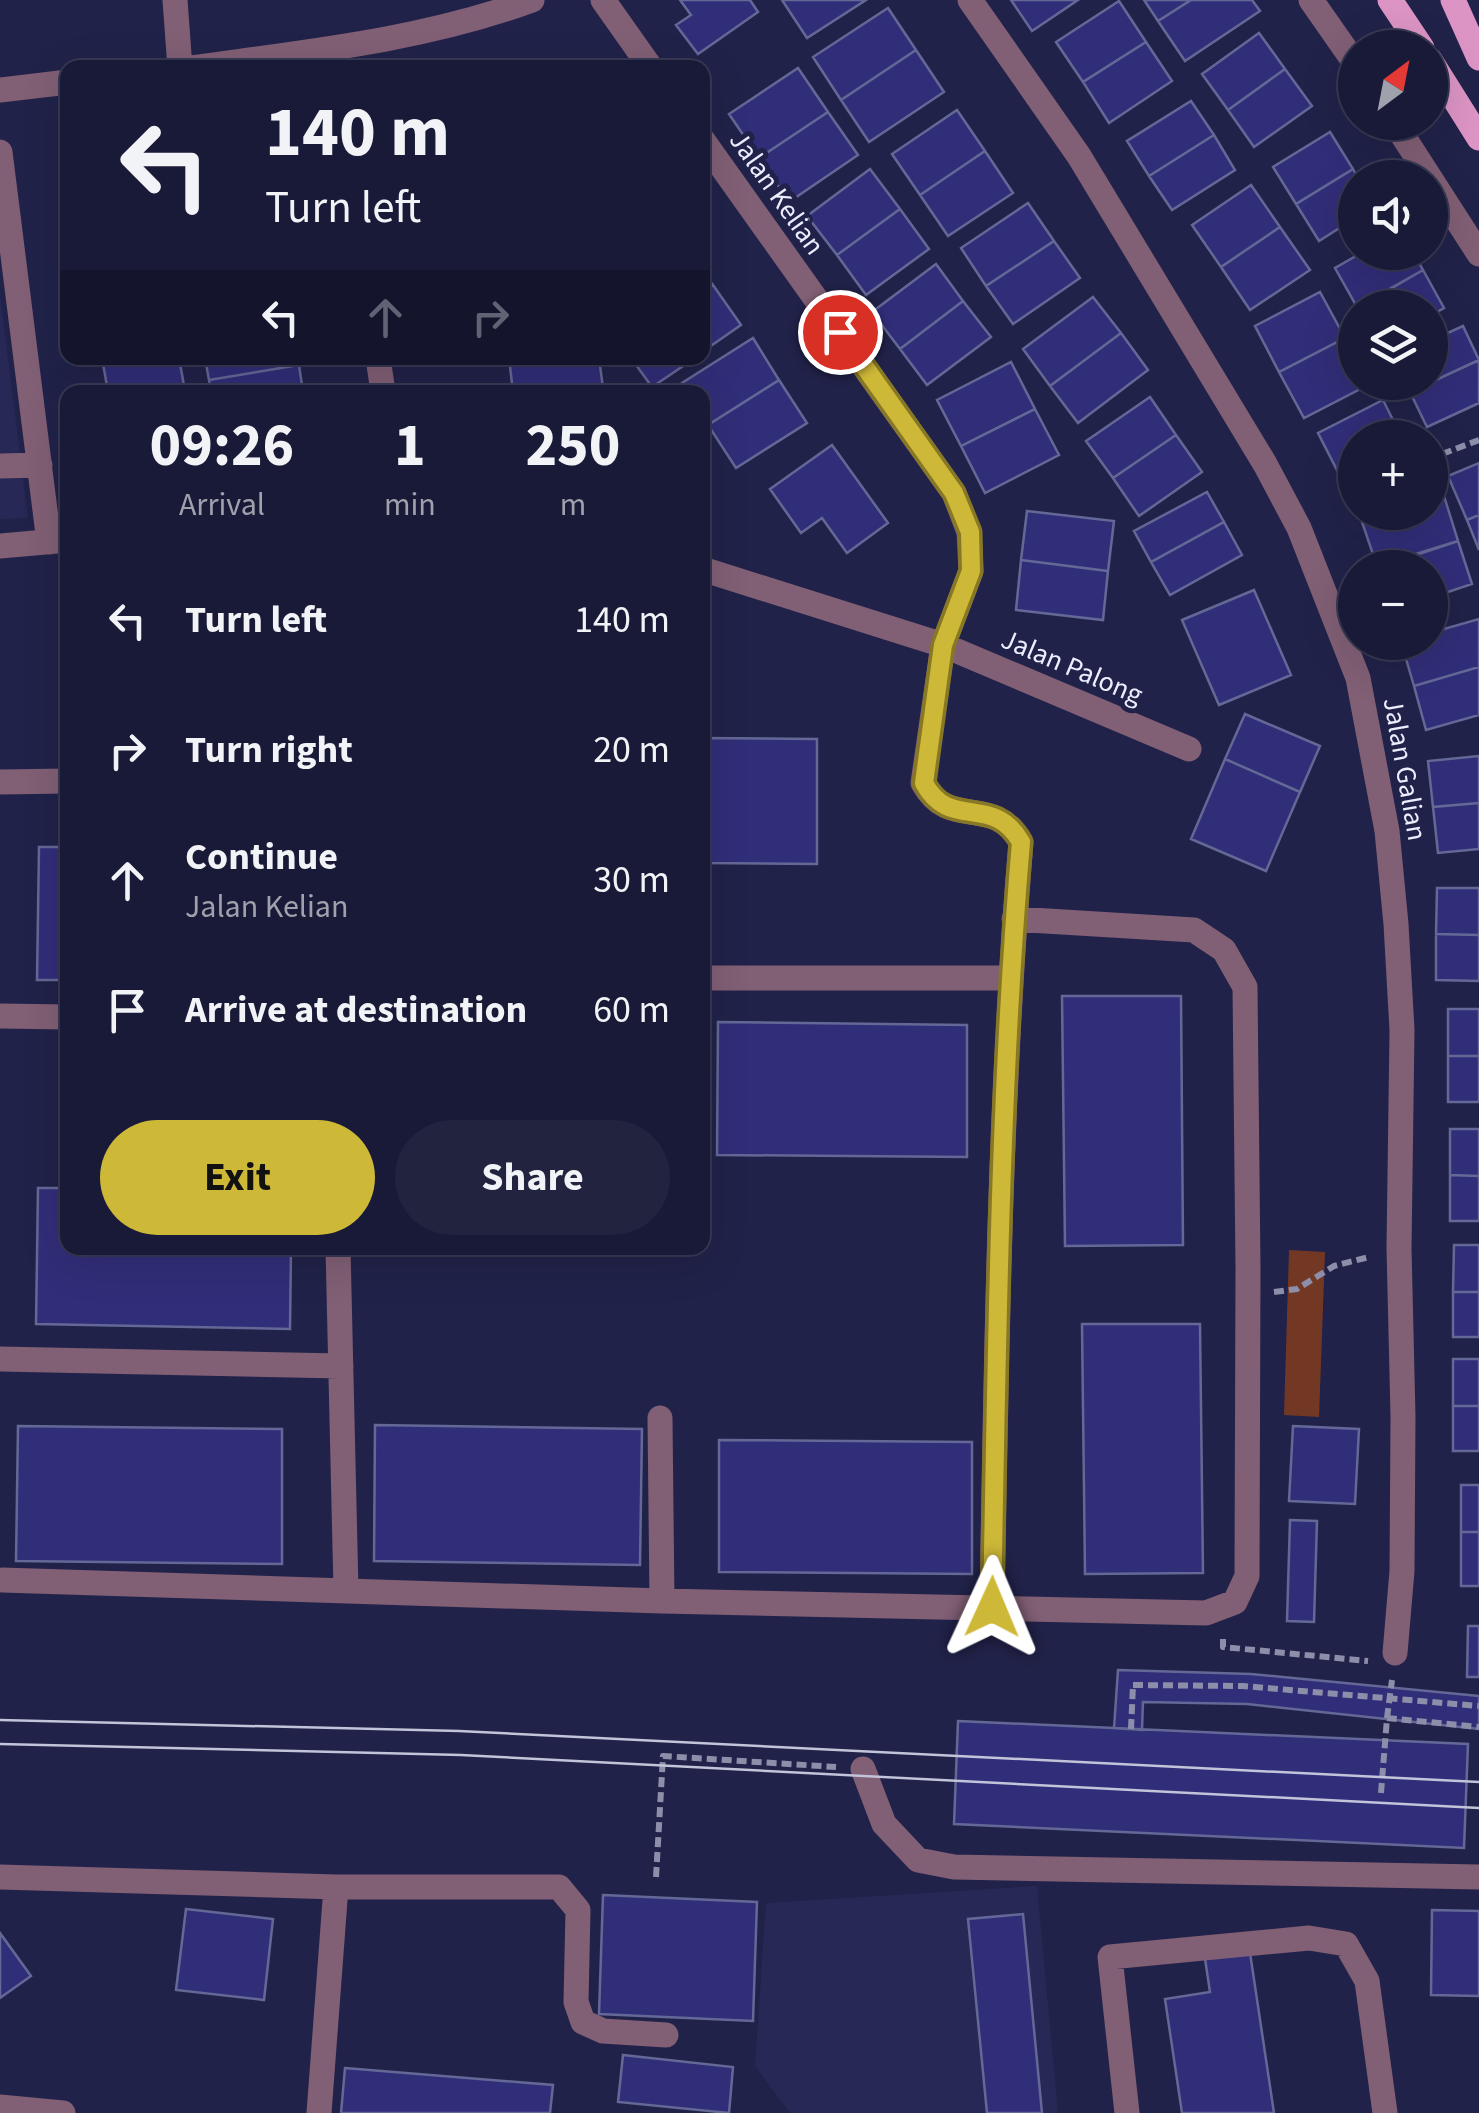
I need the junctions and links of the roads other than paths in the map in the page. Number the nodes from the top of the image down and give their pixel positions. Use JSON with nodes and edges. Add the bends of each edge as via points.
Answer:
{"nodes":[{"id":1,"x":175,"y":0,"type":"edge"},
{"id":2,"x":532,"y":0,"type":"edge"},
{"id":3,"x":603,"y":0,"type":"edge"},
{"id":4,"x":970,"y":0,"type":"edge"},
{"id":5,"x":1311,"y":0,"type":"edge"},
{"id":6,"x":1390,"y":0,"type":"edge"},
{"id":7,"x":1452,"y":0,"type":"edge"},
{"id":8,"x":1410,"y":30,"type":"edge"},
{"id":9,"x":1338,"y":39,"type":"edge"},
{"id":10,"x":334,"y":58,"type":"edge"},
{"id":11,"x":1479,"y":58,"type":"edge"},
{"id":12,"x":179,"y":60,"type":"edge"},
{"id":13,"x":305,"y":60,"type":"edge"},
{"id":14,"x":645,"y":60,"type":"edge"},
{"id":15,"x":60,"y":83,"type":"edge"},
{"id":16,"x":1448,"y":89,"type":"edge"},
{"id":17,"x":0,"y":90,"type":"edge"},
{"id":18,"x":1479,"y":138,"type":"edge"},
{"id":19,"x":1406,"y":140,"type":"edge"},
{"id":20,"x":710,"y":151,"type":"edge"},
{"id":21,"x":0,"y":152,"type":"edge"},
{"id":22,"x":3,"y":207,"type":"edge"},
{"id":23,"x":1479,"y":254,"type":"edge"},
{"id":24,"x":40,"y":465,"type":"junction"},
{"id":25,"x":0,"y":466,"type":"edge"},
{"id":26,"x":58,"y":541,"type":"edge"},
{"id":27,"x":0,"y":546,"type":"edge"},
{"id":28,"x":710,"y":572,"type":"edge"},
{"id":29,"x":943,"y":645,"type":"junction"},
{"id":30,"x":1189,"y":749,"type":"dead end"},
{"id":31,"x":0,"y":782,"type":"edge"},
{"id":32,"x":60,"y":782,"type":"edge"},
{"id":33,"x":1014,"y":918,"type":"junction"},
{"id":34,"x":710,"y":978,"type":"edge"},
{"id":35,"x":1010,"y":978,"type":"junction"},
{"id":36,"x":0,"y":1016,"type":"edge"},
{"id":37,"x":60,"y":1017,"type":"edge"},
{"id":38,"x":338,"y":1255,"type":"edge"},
{"id":39,"x":0,"y":1360,"type":"edge"},
{"id":40,"x":341,"y":1366,"type":"junction"},
{"id":41,"x":660,"y":1418,"type":"dead end"},
{"id":42,"x":2,"y":1580,"type":"edge"},
{"id":43,"x":346,"y":1591,"type":"junction"},
{"id":44,"x":662,"y":1601,"type":"junction"},
{"id":45,"x":992,"y":1607,"type":"junction"},
{"id":46,"x":1385,"y":1658,"type":"road end"},
{"id":47,"x":863,"y":1769,"type":"road end"},
{"id":48,"x":1479,"y":1876,"type":"edge"},
{"id":49,"x":0,"y":1878,"type":"edge"},
{"id":50,"x":336,"y":1887,"type":"junction"},
{"id":51,"x":666,"y":2036,"type":"dead end"},
{"id":52,"x":0,"y":2107,"type":"edge"},
{"id":53,"x":64,"y":2113,"type":"edge"},
{"id":54,"x":319,"y":2113,"type":"edge"},
{"id":55,"x":1127,"y":2113,"type":"edge"},
{"id":56,"x":1385,"y":2113,"type":"edge"}],
"edges":[{"from":1,"to":12,"type":"street"},
{"from":2,"to":10,"type":"street"},
{"from":3,"to":14,"type":"street"},
{"from":4,"to":46,"type":"street","name":"Jalan Galian","via":[[1079,156],[1265,464],[1299,528],[1358,678],[1387,831],[1402,1030],[1402,1552]]},
{"from":5,"to":9,"type":"street"},
{"from":6,"to":8,"type":"main road"},
{"from":7,"to":11,"type":"main road"},
{"from":10,"to":13,"type":"street"},
{"from":15,"to":17,"type":"street"},
{"from":16,"to":18,"type":"main road"},
{"from":19,"to":23,"type":"street"},
{"from":20,"to":29,"type":"street","name":"Jalan Kelian","via":[[954,493],[970,532],[971,571]]},
{"from":21,"to":22,"type":"street"},
{"from":22,"to":24,"type":"street"},
{"from":24,"to":25,"type":"street"},
{"from":24,"to":26,"type":"street"},
{"from":26,"to":27,"type":"street"},
{"from":28,"to":29,"type":"street","name":"Jalan Palong"},
{"from":29,"to":30,"type":"street","name":"Jalan Palong"},
{"from":29,"to":33,"type":"street","name":"Jalan Kelian","via":[[924,783],[933,800],[950,809],[1010,824],[1021,842]]},
{"from":31,"to":32,"type":"street"},
{"from":33,"to":35,"type":"street"},
{"from":33,"to":45,"type":"street","via":[[1194,930],[1224,950],[1245,987],[1247,1576],[1235,1602],[1206,1612]]},
{"from":34,"to":35,"type":"street"},
{"from":35,"to":45,"type":"street"},
{"from":36,"to":37,"type":"street"},
{"from":38,"to":40,"type":"street"},
{"from":39,"to":40,"type":"street"},
{"from":40,"to":43,"type":"street"},
{"from":41,"to":44,"type":"street"},
{"from":42,"to":43,"type":"street"},
{"from":43,"to":44,"type":"street"},
{"from":44,"to":45,"type":"street"},
{"from":47,"to":48,"type":"street","via":[[884,1824],[906,1848],[918,1860],[954,1867]]},
{"from":49,"to":50,"type":"street"},
{"from":50,"to":51,"type":"street","via":[[558,1887],[578,1910],[576,2002],[583,2022],[603,2031]]},
{"from":50,"to":54,"type":"street"},
{"from":52,"to":53,"type":"street"},
{"from":55,"to":56,"type":"street","via":[[1110,1957],[1309,1938],[1346,1944],[1368,1981]]}]}
